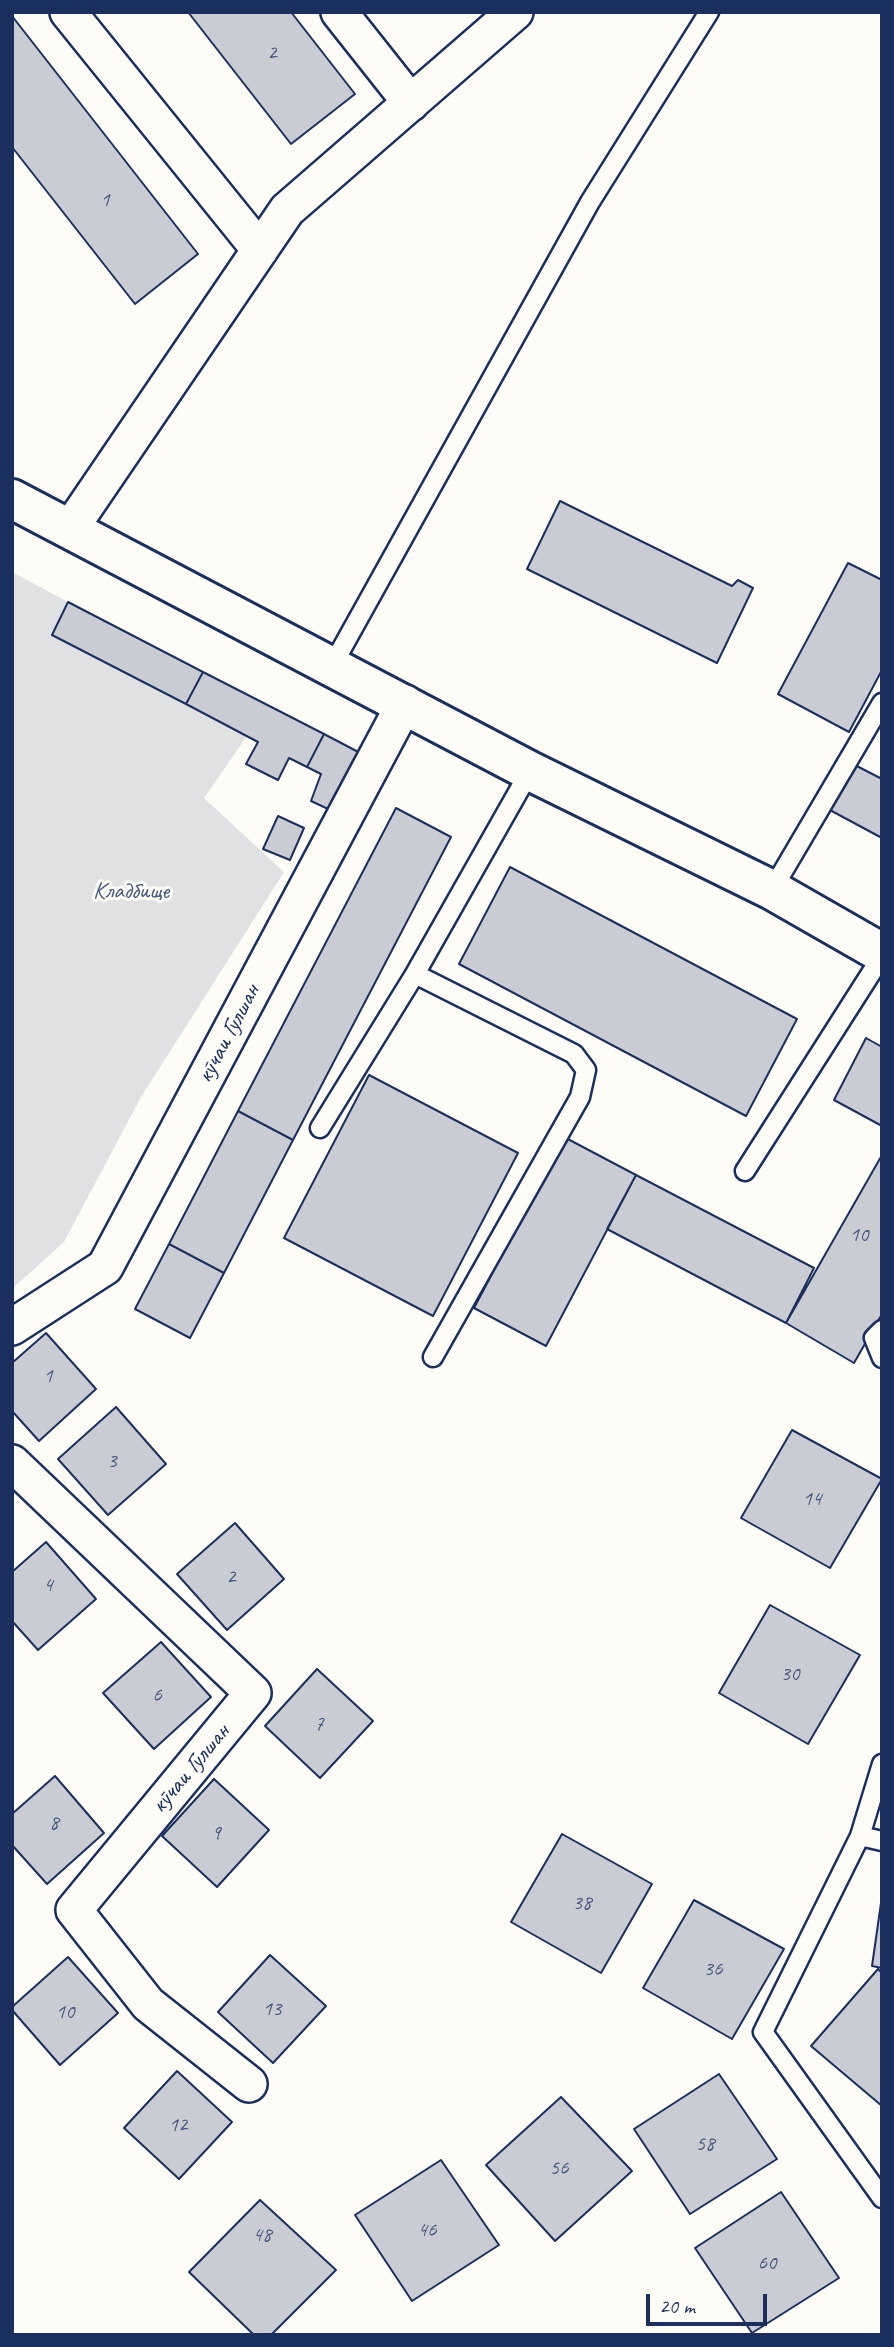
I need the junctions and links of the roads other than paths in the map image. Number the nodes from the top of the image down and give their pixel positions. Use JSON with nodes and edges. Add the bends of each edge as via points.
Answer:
{"nodes":[{"id":1,"x":68,"y":12,"type":"edge"},
{"id":2,"x":339,"y":12,"type":"edge"},
{"id":3,"x":515,"y":12,"type":"edge"},
{"id":4,"x":709,"y":12,"type":"edge"},
{"id":5,"x":411,"y":103,"type":"junction"},
{"id":6,"x":260,"y":250,"type":"junction"},
{"id":7,"x":12,"y":499,"type":"edge"},
{"id":8,"x":70,"y":529,"type":"junction"},
{"id":9,"x":332,"y":666,"type":"junction"},
{"id":10,"x":405,"y":703,"type":"junction"},
{"id":11,"x":882,"y":703,"type":"edge"},
{"id":12,"x":530,"y":771,"type":"junction"},
{"id":13,"x":772,"y":890,"type":"junction"},
{"id":14,"x":882,"y":954,"type":"edge"},
{"id":15,"x":415,"y":974,"type":"junction"},
{"id":16,"x":320,"y":1128,"type":"dead end"},
{"id":17,"x":745,"y":1171,"type":"dead end"},
{"id":18,"x":12,"y":1327,"type":"edge"},
{"id":19,"x":882,"y":1330,"type":"edge"},
{"id":20,"x":433,"y":1357,"type":"dead end"},
{"id":21,"x":882,"y":1358,"type":"edge"},
{"id":22,"x":12,"y":1463,"type":"edge"},
{"id":23,"x":882,"y":1763,"type":"edge"},
{"id":24,"x":860,"y":1836,"type":"junction"},
{"id":25,"x":882,"y":1841,"type":"edge"},
{"id":26,"x":249,"y":2084,"type":"dead end"},
{"id":27,"x":882,"y":2198,"type":"edge"}],
"edges":[{"from":1,"to":6,"type":"street"},
{"from":2,"to":5,"type":"street"},
{"from":3,"to":5,"type":"street"},
{"from":4,"to":9,"type":"lane","via":[[590,202]]},
{"from":5,"to":6,"type":"street","via":[[287,210]]},
{"from":6,"to":8,"type":"street"},
{"from":7,"to":8,"type":"main road"},
{"from":8,"to":9,"type":"main road"},
{"from":9,"to":10,"type":"main road"},
{"from":10,"to":12,"type":"main road"},
{"from":10,"to":18,"type":"street","name":"кӯчаи Гулшан","via":[[106,1267]]},
{"from":11,"to":13,"type":"lane"},
{"from":12,"to":13,"type":"main road"},
{"from":12,"to":15,"type":"lane"},
{"from":13,"to":14,"type":"main road"},
{"from":14,"to":17,"type":"lane"},
{"from":15,"to":16,"type":"lane"},
{"from":15,"to":20,"type":"lane","via":[[574,1054],[586,1070],[580,1097]]},
{"from":19,"to":21,"type":"lane","via":[[874,1338]]},
{"from":22,"to":26,"type":"street","name":"кӯчаи Гулшан","via":[[253,1693],[74,1910],[148,2004]]},
{"from":23,"to":24,"type":"lane"},
{"from":24,"to":25,"type":"lane"},
{"from":24,"to":27,"type":"lane","via":[[763,2032]]}]}
